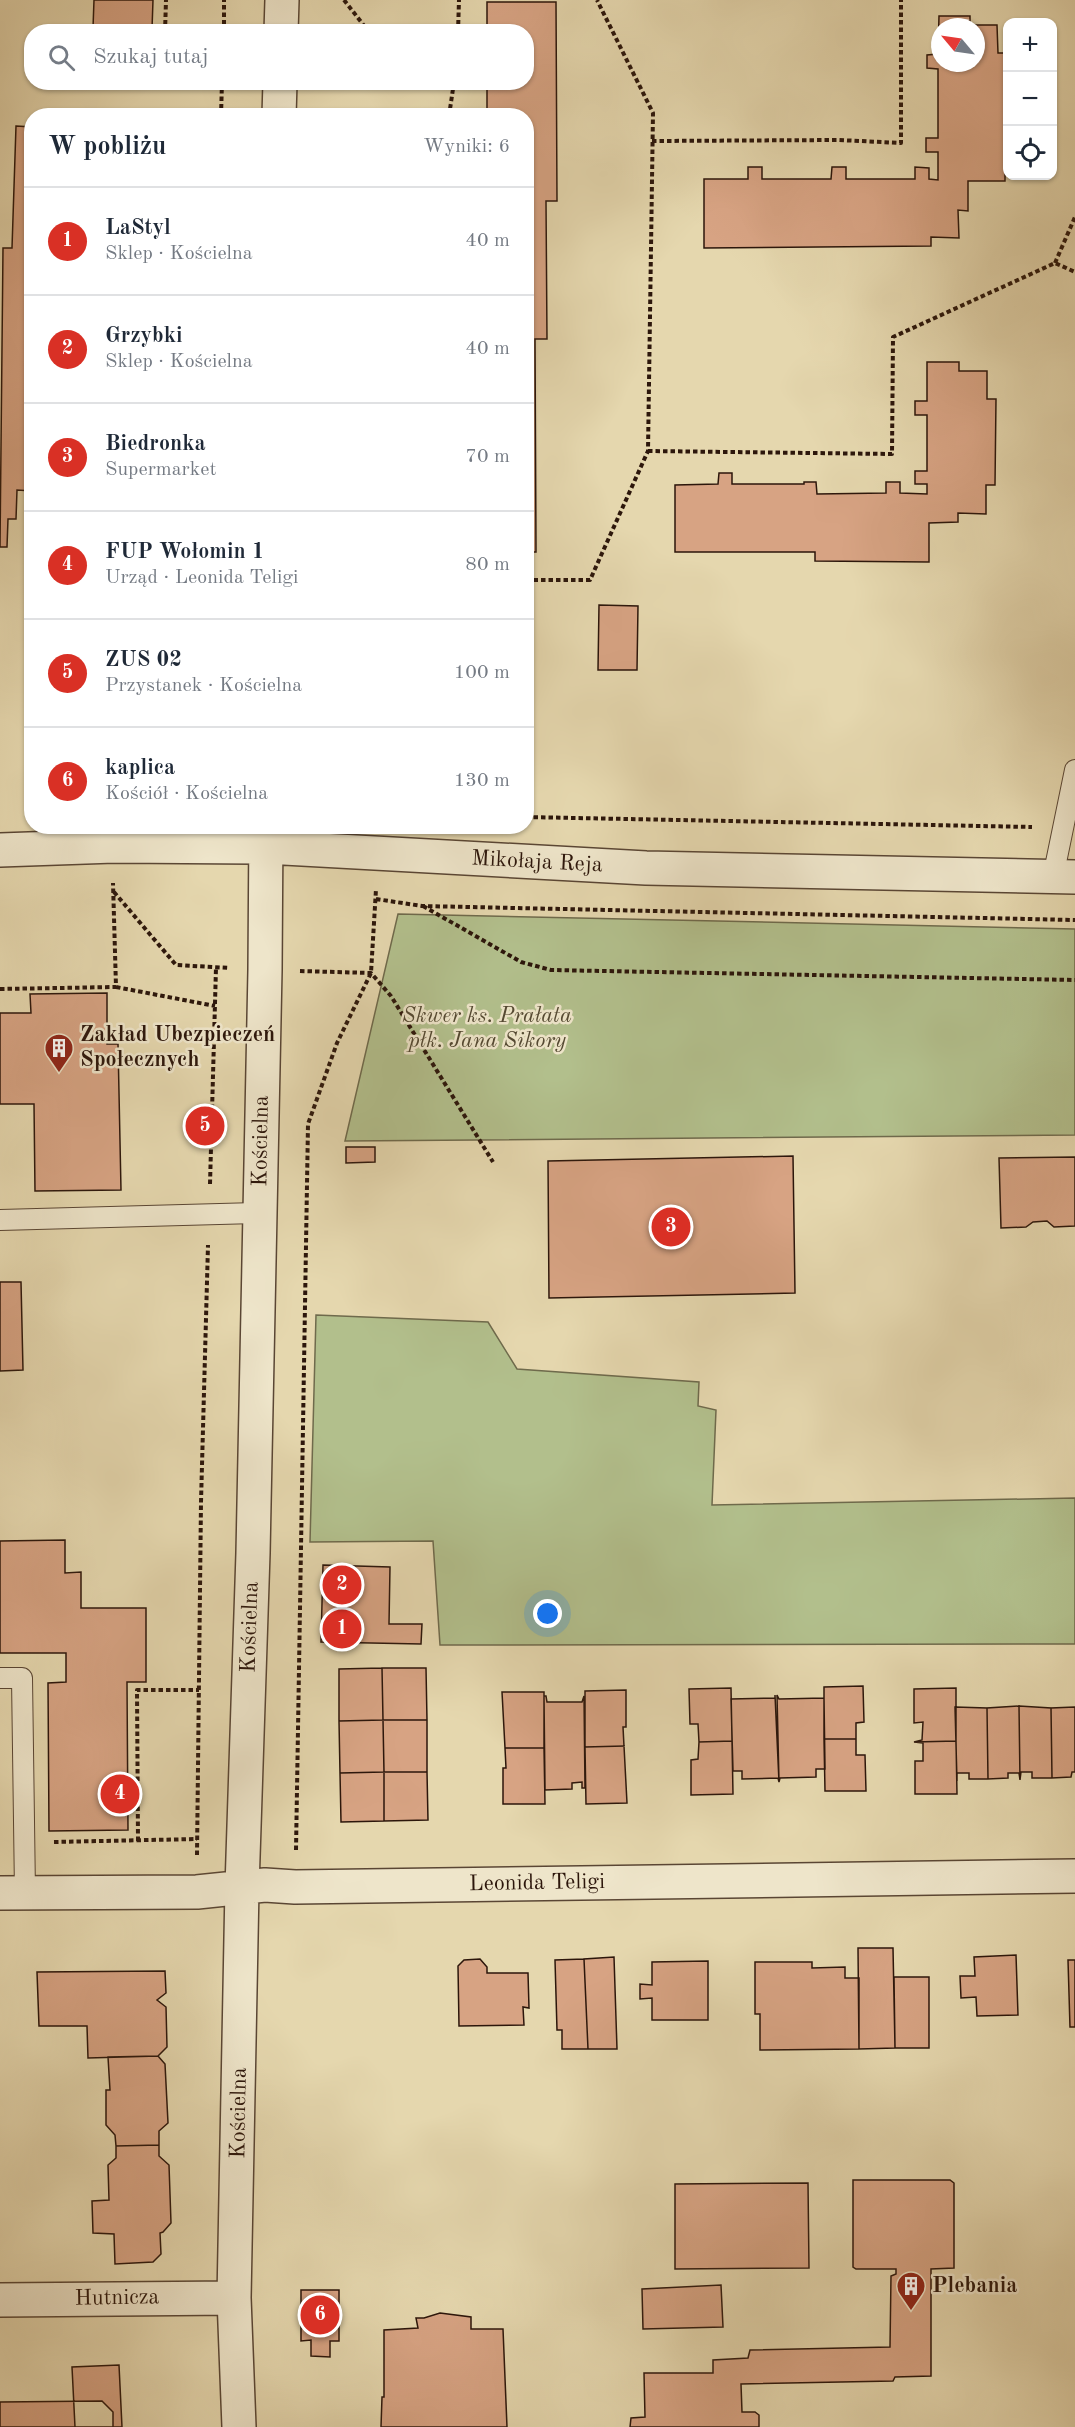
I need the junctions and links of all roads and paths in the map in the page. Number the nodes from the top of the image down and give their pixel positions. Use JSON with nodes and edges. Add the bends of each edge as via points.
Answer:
{"nodes":[{"id":1,"x":166,"y":0,"type":"edge"},
{"id":2,"x":224,"y":0,"type":"edge"},
{"id":3,"x":282,"y":0,"type":"edge"},
{"id":4,"x":344,"y":0,"type":"edge"},
{"id":5,"x":459,"y":0,"type":"edge"},
{"id":6,"x":597,"y":0,"type":"edge"},
{"id":7,"x":901,"y":0,"type":"edge"},
{"id":8,"x":165,"y":24,"type":"edge"},
{"id":9,"x":224,"y":24,"type":"edge"},
{"id":10,"x":281,"y":24,"type":"edge"},
{"id":11,"x":363,"y":24,"type":"edge"},
{"id":12,"x":458,"y":24,"type":"edge"},
{"id":13,"x":222,"y":90,"type":"edge"},
{"id":14,"x":280,"y":90,"type":"edge"},
{"id":15,"x":453,"y":90,"type":"edge"},
{"id":16,"x":221,"y":108,"type":"edge"},
{"id":17,"x":279,"y":108,"type":"edge"},
{"id":18,"x":450,"y":108,"type":"edge"},
{"id":19,"x":652,"y":141,"type":"junction"},
{"id":20,"x":1075,"y":217,"type":"edge"},
{"id":21,"x":1055,"y":263,"type":"junction"},
{"id":22,"x":1075,"y":272,"type":"edge"},
{"id":23,"x":648,"y":451,"type":"junction"},
{"id":24,"x":534,"y":580,"type":"edge"},
{"id":25,"x":1075,"y":770,"type":"edge"},
{"id":26,"x":534,"y":816,"type":"edge"},
{"id":27,"x":1033,"y":827,"type":"dead end"},
{"id":28,"x":266,"y":837,"type":"edge"},
{"id":29,"x":0,"y":850,"type":"edge"},
{"id":30,"x":1064,"y":877,"type":"edge"},
{"id":31,"x":114,"y":892,"type":"dead end"},
{"id":32,"x":422,"y":906,"type":"junction"},
{"id":33,"x":1075,"y":920,"type":"edge"},
{"id":34,"x":216,"y":967,"type":"dead end"},
{"id":35,"x":370,"y":973,"type":"junction"},
{"id":36,"x":1075,"y":980,"type":"edge"},
{"id":37,"x":116,"y":987,"type":"junction"},
{"id":38,"x":0,"y":989,"type":"edge"},
{"id":39,"x":215,"y":1006,"type":"junction"},
{"id":40,"x":493,"y":1162,"type":"dead end"},
{"id":41,"x":259,"y":1214,"type":"junction"},
{"id":42,"x":209,"y":1215,"type":"junction"},
{"id":43,"x":0,"y":1220,"type":"edge"},
{"id":44,"x":0,"y":1678,"type":"edge"},
{"id":45,"x":200,"y":1690,"type":"junction"},
{"id":46,"x":197,"y":1839,"type":"junction"},
{"id":47,"x":138,"y":1841,"type":"junction"},
{"id":48,"x":24,"y":1843,"type":"junction"},
{"id":49,"x":1075,"y":1876,"type":"edge"},
{"id":50,"x":242,"y":1887,"type":"junction"},
{"id":51,"x":295,"y":1887,"type":"junction"},
{"id":52,"x":197,"y":1892,"type":"junction"},
{"id":53,"x":12,"y":1893,"type":"edge"},
{"id":54,"x":234,"y":2298,"type":"junction"},
{"id":55,"x":0,"y":2300,"type":"edge"},
{"id":56,"x":239,"y":2427,"type":"edge"}],
"edges":[{"from":1,"to":8,"type":"path"},
{"from":2,"to":9,"type":"path"},
{"from":3,"to":10,"type":"street"},
{"from":4,"to":11,"type":"path"},
{"from":5,"to":12,"type":"path"},
{"from":6,"to":19,"type":"path","via":[[653,113]]},
{"from":7,"to":19,"type":"path","via":[[901,143]]},
{"from":13,"to":16,"type":"path"},
{"from":14,"to":17,"type":"street"},
{"from":15,"to":18,"type":"path"},
{"from":19,"to":23,"type":"path"},
{"from":20,"to":21,"type":"path"},
{"from":21,"to":22,"type":"path"},
{"from":21,"to":23,"type":"path","via":[[893,337],[892,454]]},
{"from":23,"to":24,"type":"path","via":[[590,580]]},
{"from":25,"to":30,"type":"lane"},
{"from":26,"to":27,"type":"path"},
{"from":28,"to":29,"type":"street","name":"Mikołaja Reja"},
{"from":28,"to":30,"type":"street","name":"Mikołaja Reja","via":[[646,868]]},
{"from":28,"to":41,"type":"street","name":"Kościelna"},
{"from":31,"to":37,"type":"path"},
{"from":32,"to":33,"type":"path"},
{"from":32,"to":35,"type":"path","via":[[376,899]]},
{"from":32,"to":36,"type":"path","via":[[521,962],[551,970]]},
{"from":34,"to":39,"type":"path"},
{"from":35,"to":40,"type":"path","via":[[391,996]]},
{"from":35,"to":51,"type":"path","via":[[337,1043],[308,1124]]},
{"from":37,"to":38,"type":"path"},
{"from":37,"to":39,"type":"path"},
{"from":39,"to":42,"type":"path"},
{"from":41,"to":42,"type":"lane"},
{"from":41,"to":50,"type":"street","name":"Kościelna"},
{"from":42,"to":43,"type":"lane"},
{"from":42,"to":45,"type":"path"},
{"from":44,"to":48,"type":"lane","via":[[22,1678]]},
{"from":45,"to":46,"type":"path"},
{"from":45,"to":47,"type":"path","via":[[137,1690]]},
{"from":46,"to":47,"type":"path"},
{"from":46,"to":52,"type":"path"},
{"from":47,"to":48,"type":"path"},
{"from":48,"to":53,"type":"lane"},
{"from":49,"to":51,"type":"street","name":"Leonida Teligi"},
{"from":50,"to":51,"type":"street","name":"Leonida Teligi"},
{"from":50,"to":52,"type":"street","name":"Leonida Teligi"},
{"from":50,"to":54,"type":"street","name":"Kościelna"},
{"from":52,"to":53,"type":"street","name":"Leonida Teligi"},
{"from":54,"to":55,"type":"street","name":"Hutnicza"},
{"from":54,"to":56,"type":"street","name":"Kościelna"}]}
